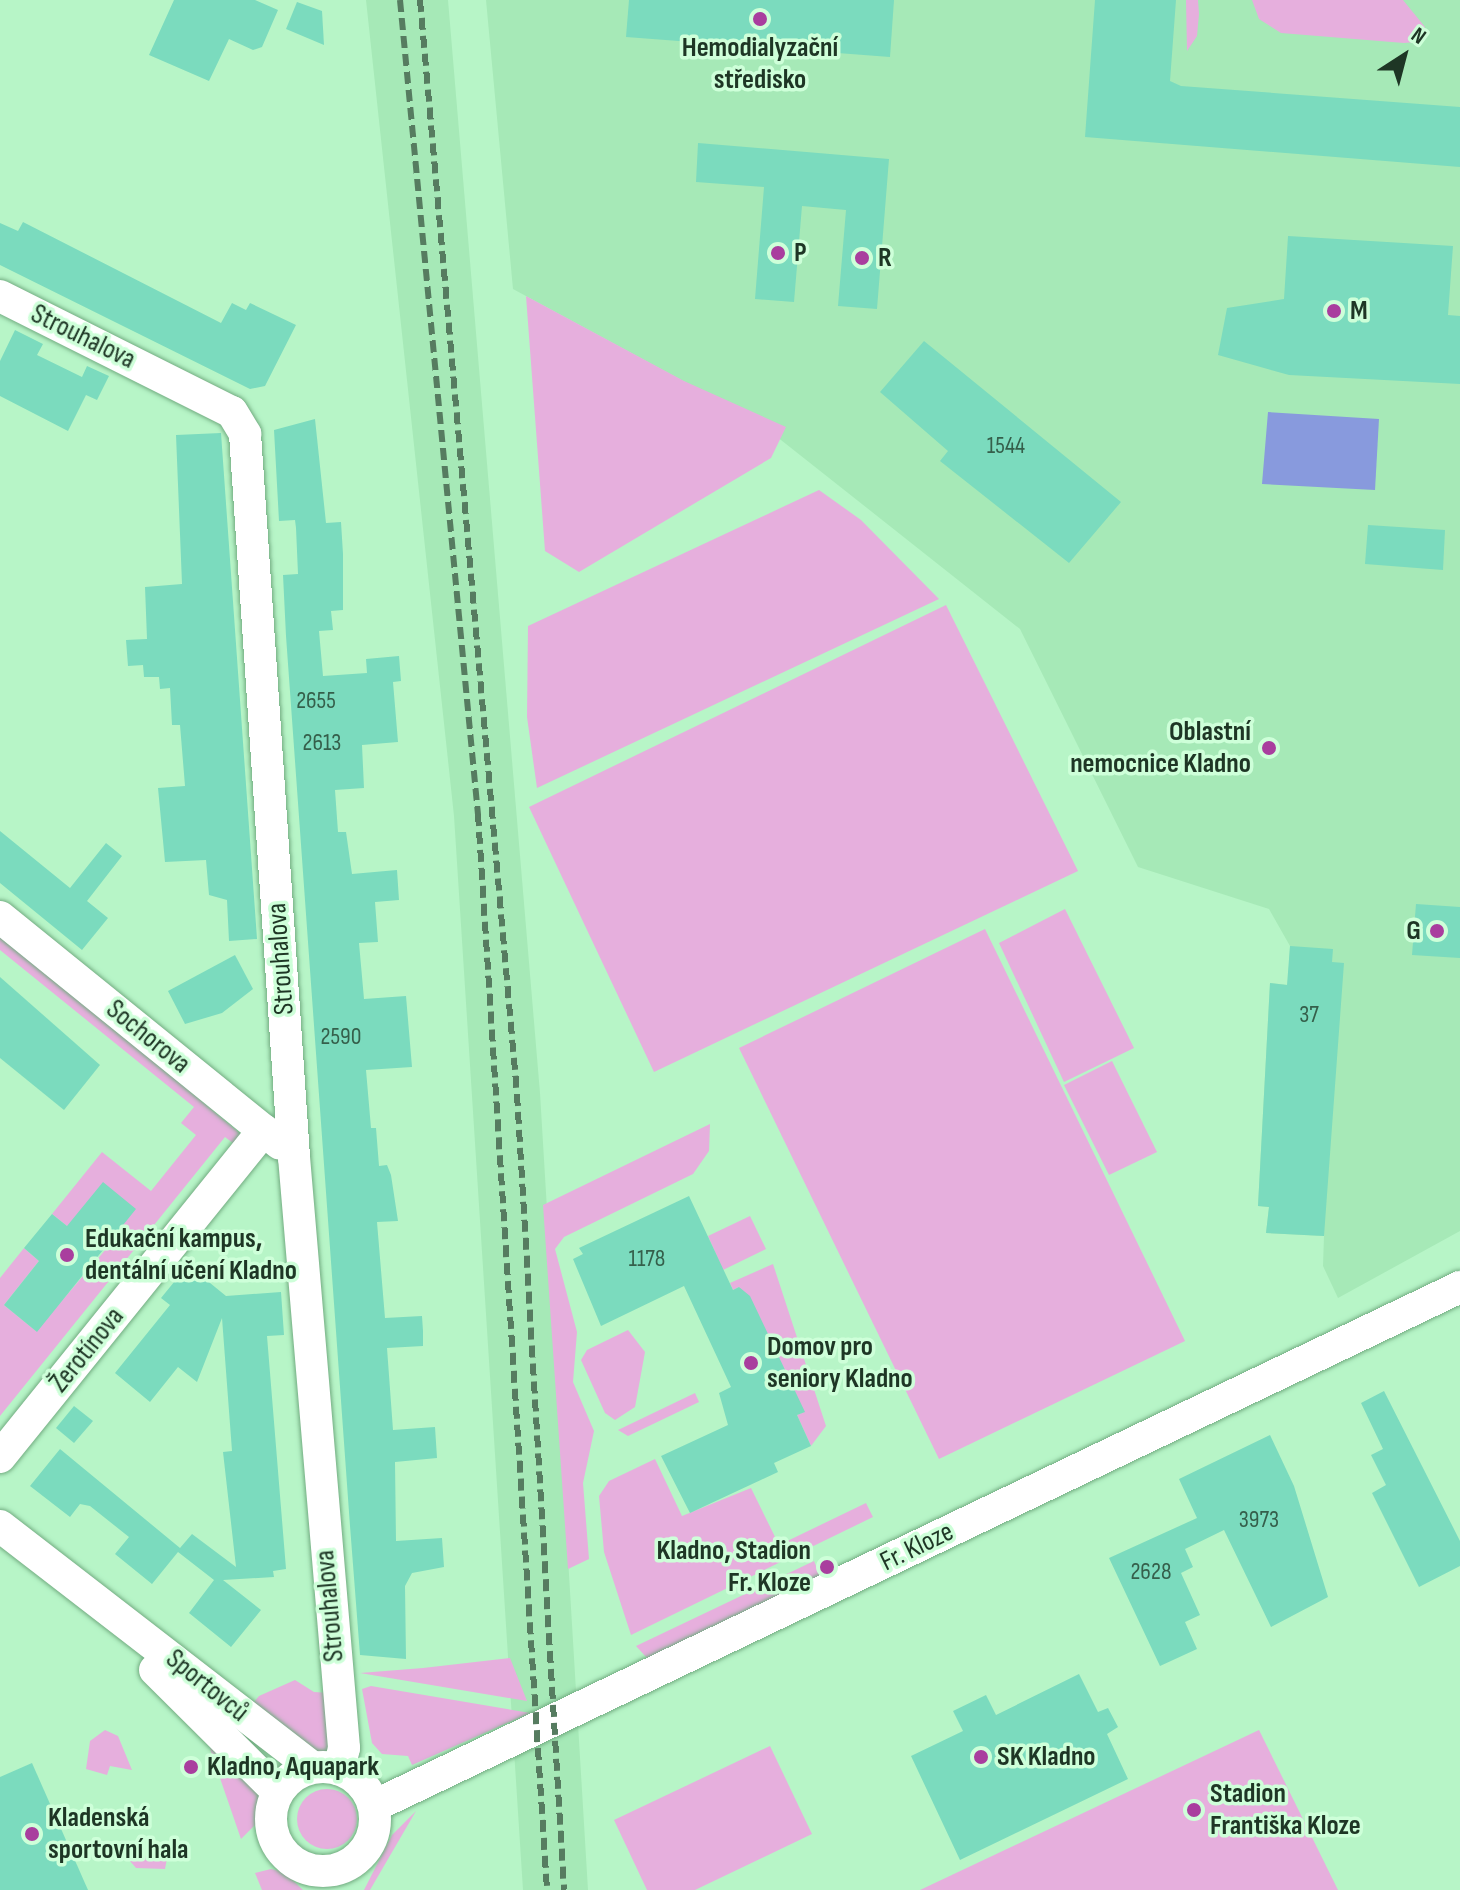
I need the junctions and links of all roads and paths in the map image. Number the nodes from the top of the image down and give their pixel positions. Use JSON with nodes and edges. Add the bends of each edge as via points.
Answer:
{"nodes":[{"id":1,"x":0,"y":296,"type":"edge"},
{"id":2,"x":0,"y":917,"type":"edge"},
{"id":3,"x":264,"y":1130,"type":"junction"},
{"id":4,"x":294,"y":1157,"type":"junction"},
{"id":5,"x":1460,"y":1287,"type":"edge"},
{"id":6,"x":0,"y":1457,"type":"edge"},
{"id":7,"x":0,"y":1526,"type":"edge"},
{"id":8,"x":100,"y":1608,"type":"junction"},
{"id":9,"x":326,"y":1768,"type":"junction"},
{"id":10,"x":278,"y":1792,"type":"junction"},
{"id":11,"x":374,"y":1806,"type":"junction"},
{"id":12,"x":356,"y":1874,"type":"edge"},
{"id":13,"x":312,"y":1880,"type":"edge"}],
"edges":[{"from":1,"to":4,"type":"street","name":"Strouhalova","via":[[241,421]]},
{"from":2,"to":3,"type":"street","name":"Sochorova"},
{"from":3,"to":4,"type":"street","name":"Sochorova"},
{"from":3,"to":6,"type":"street","name":"Žerotínova"},
{"from":4,"to":9,"type":"street","name":"Strouhalova","via":[[344,1748]]},
{"from":5,"to":11,"type":"street","name":"Fr. Kloze"},
{"from":7,"to":8,"type":"street","name":"Sportovců"},
{"from":8,"to":9,"type":"street","name":"Sportovců","via":[[130,1624]]},
{"from":8,"to":10,"type":"street","name":"Sportovců","via":[[112,1629]]},
{"from":9,"to":10,"type":"street"},
{"from":9,"to":11,"type":"street","name":"Sportovců","via":[[367,1789]]},
{"from":10,"to":13,"type":"street","via":[[271,1826],[276,1842]]},
{"from":11,"to":12,"type":"street","via":[[374,1834]]},
{"from":12,"to":13,"type":"street","via":[[330,1871]]}]}
